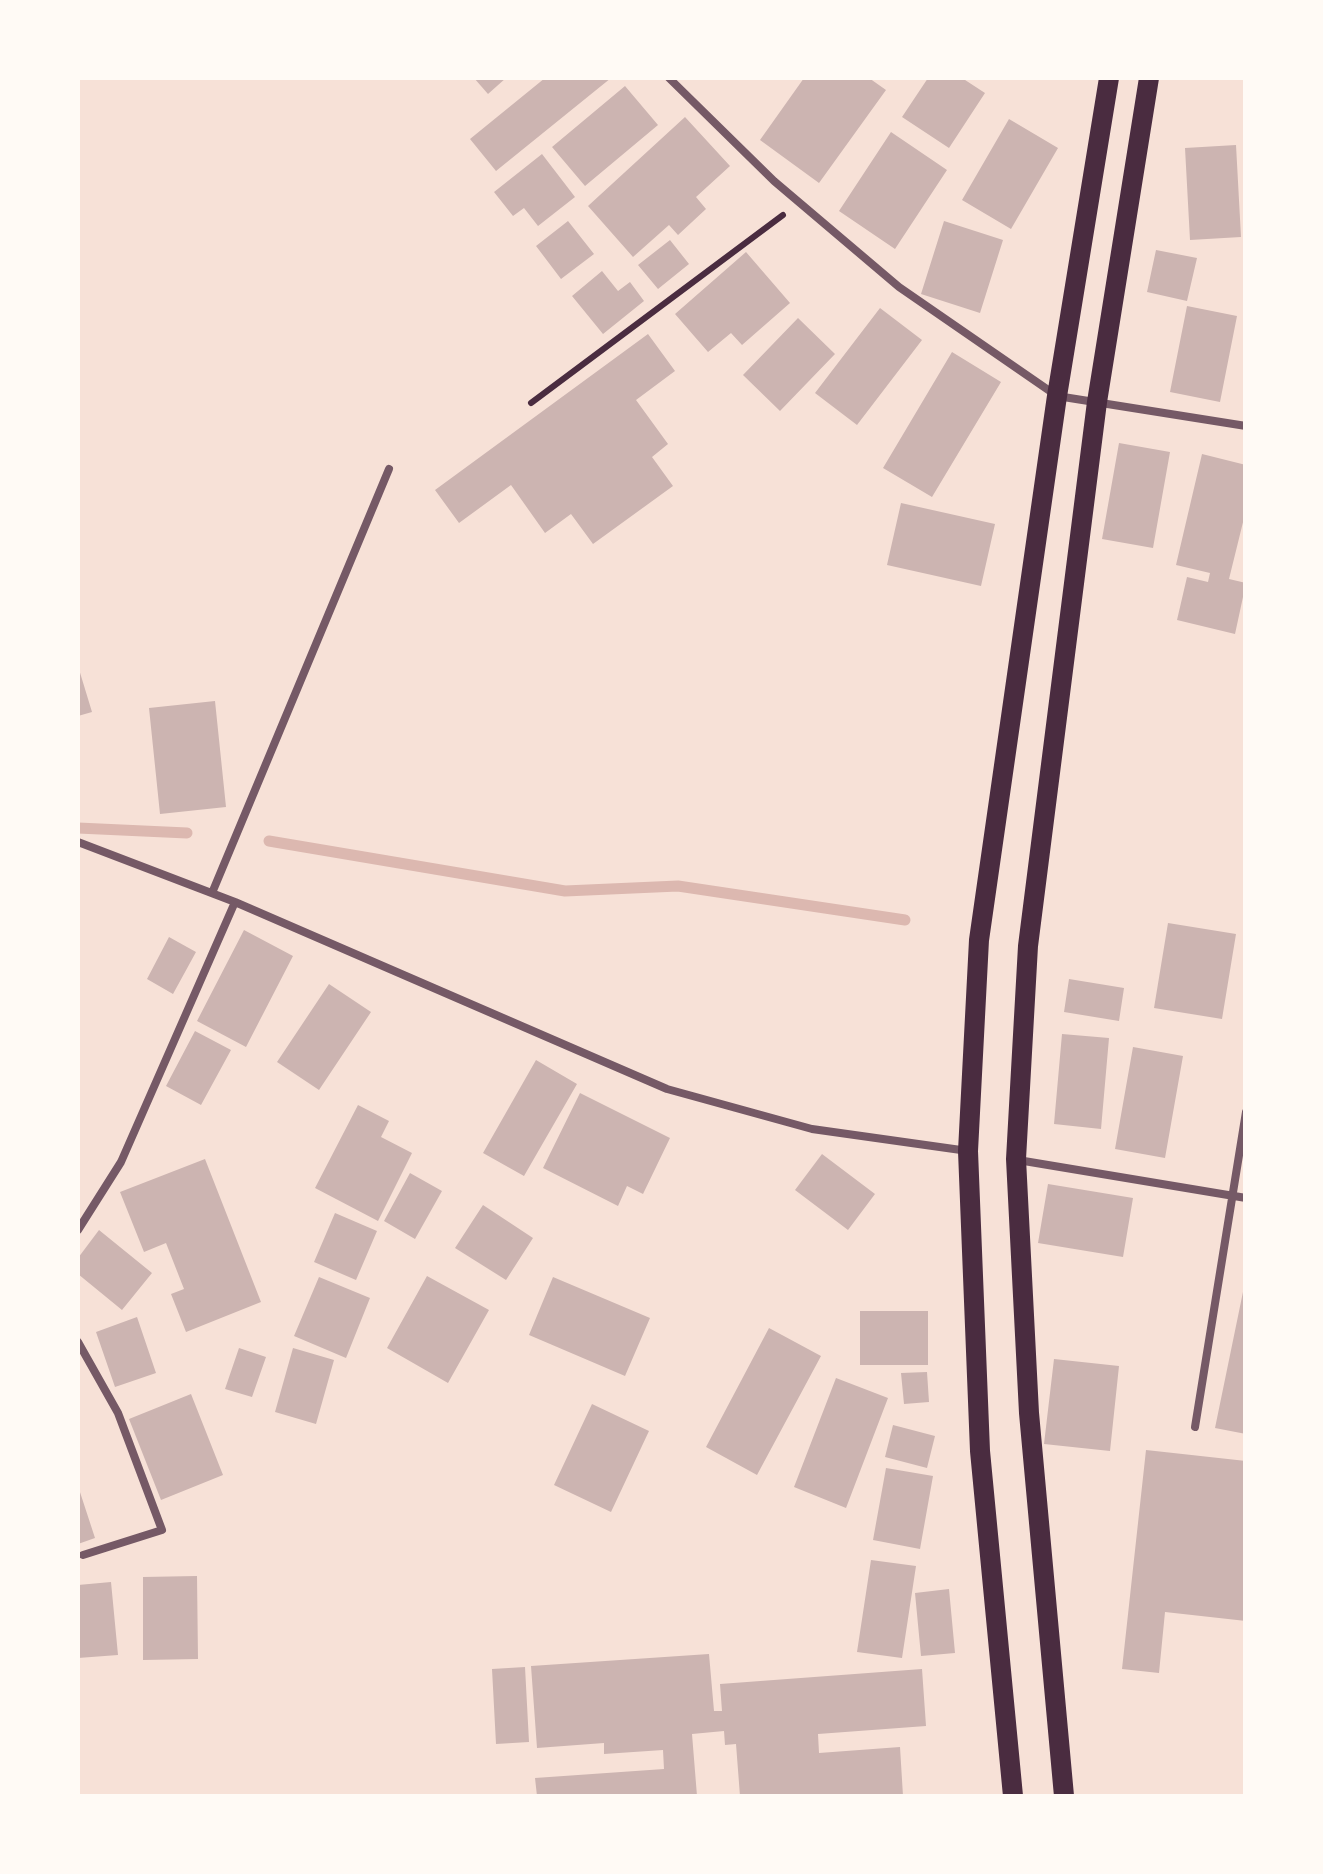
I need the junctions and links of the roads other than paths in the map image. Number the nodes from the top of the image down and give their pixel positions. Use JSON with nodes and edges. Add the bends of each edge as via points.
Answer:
{"nodes":[{"id":1,"x":669,"y":78,"type":"edge"},
{"id":2,"x":1109,"y":78,"type":"edge"},
{"id":3,"x":1149,"y":78,"type":"edge"},
{"id":4,"x":1057,"y":396,"type":"junction"},
{"id":5,"x":1096,"y":402,"type":"junction"},
{"id":6,"x":1246,"y":426,"type":"edge"},
{"id":7,"x":389,"y":470,"type":"dead end"},
{"id":8,"x":78,"y":842,"type":"edge"},
{"id":9,"x":212,"y":893,"type":"junction"},
{"id":10,"x":235,"y":902,"type":"junction"},
{"id":11,"x":1246,"y":1112,"type":"edge"},
{"id":12,"x":968,"y":1151,"type":"junction"},
{"id":13,"x":1016,"y":1159,"type":"junction"},
{"id":14,"x":1232,"y":1194,"type":"junction"},
{"id":15,"x":1246,"y":1198,"type":"edge"},
{"id":16,"x":78,"y":1230,"type":"edge"},
{"id":17,"x":78,"y":1342,"type":"edge"},
{"id":18,"x":1195,"y":1426,"type":"dead end"},
{"id":19,"x":83,"y":1554,"type":"dead end"},
{"id":20,"x":1012,"y":1796,"type":"edge"},
{"id":21,"x":1064,"y":1796,"type":"edge"}],
"edges":[{"from":1,"to":4,"type":"lane","via":[[899,288]]},
{"from":2,"to":4,"type":"main road"},
{"from":3,"to":5,"type":"main road"},
{"from":4,"to":5,"type":"lane"},
{"from":4,"to":12,"type":"main road","via":[[979,940]]},
{"from":5,"to":6,"type":"lane"},
{"from":5,"to":13,"type":"main road","via":[[1028,946]]},
{"from":7,"to":9,"type":"lane"},
{"from":8,"to":9,"type":"lane"},
{"from":9,"to":10,"type":"lane"},
{"from":10,"to":12,"type":"lane","via":[[667,1089],[812,1129]]},
{"from":10,"to":16,"type":"lane","via":[[121,1162]]},
{"from":11,"to":14,"type":"lane"},
{"from":12,"to":20,"type":"main road","via":[[980,1451]]},
{"from":13,"to":14,"type":"lane"},
{"from":13,"to":21,"type":"main road","via":[[1028,1412]]},
{"from":14,"to":15,"type":"lane"},
{"from":14,"to":18,"type":"lane"},
{"from":17,"to":19,"type":"lane","via":[[118,1413],[162,1530]]}]}
